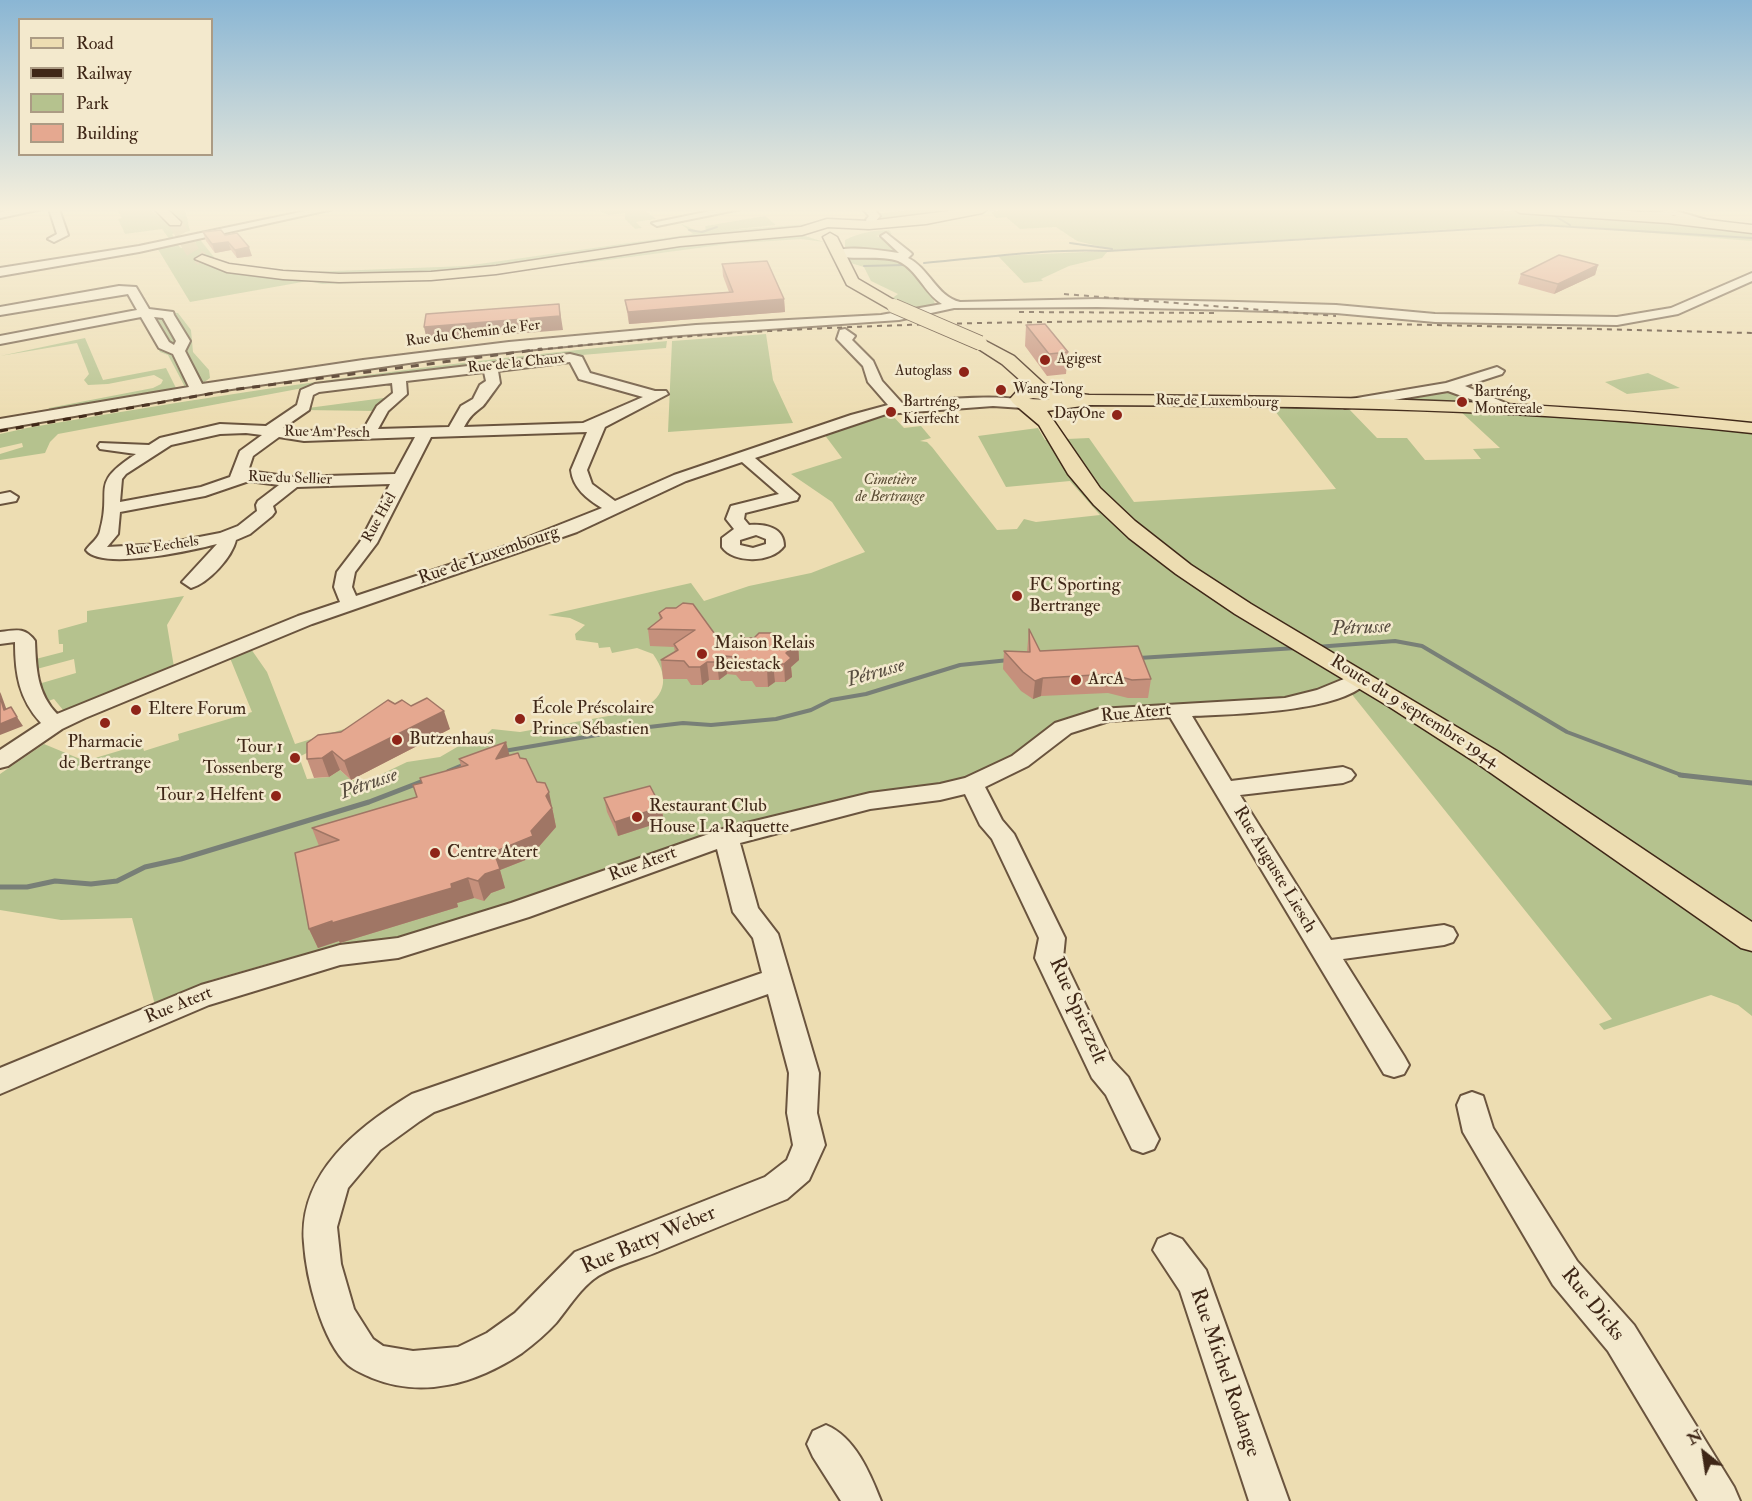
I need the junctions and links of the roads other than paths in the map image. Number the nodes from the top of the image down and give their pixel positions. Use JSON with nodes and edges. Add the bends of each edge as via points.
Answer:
{"nodes":[{"id":1,"x":851,"y":279,"type":"edge"},
{"id":2,"x":924,"y":279,"type":"edge"},
{"id":3,"x":1747,"y":279,"type":"edge"},
{"id":4,"x":952,"y":305,"type":"junction"},
{"id":5,"x":0,"y":312,"type":"edge"},
{"id":6,"x":146,"y":312,"type":"junction"},
{"id":7,"x":845,"y":333,"type":"dead end"},
{"id":8,"x":0,"y":340,"type":"edge"},
{"id":9,"x":490,"y":367,"type":"junction"},
{"id":10,"x":1497,"y":370,"type":"dead end"},
{"id":11,"x":399,"y":378,"type":"junction"},
{"id":12,"x":1448,"y":387,"type":"junction"},
{"id":13,"x":198,"y":390,"type":"junction"},
{"id":14,"x":662,"y":393,"type":"joint"},
{"id":15,"x":1036,"y":400,"type":"junction"},
{"id":16,"x":1345,"y":404,"type":"junction"},
{"id":17,"x":1503,"y":407,"type":"junction"},
{"id":18,"x":898,"y":408,"type":"junction"},
{"id":19,"x":0,"y":424,"type":"edge"},
{"id":20,"x":598,"y":424,"type":"junction"},
{"id":21,"x":1752,"y":428,"type":"edge"},
{"id":22,"x":272,"y":432,"type":"junction"},
{"id":23,"x":454,"y":432,"type":"junction"},
{"id":24,"x":425,"y":433,"type":"junction"},
{"id":25,"x":368,"y":434,"type":"junction"},
{"id":26,"x":106,"y":446,"type":"dead end"},
{"id":27,"x":148,"y":450,"type":"junction"},
{"id":28,"x":744,"y":456,"type":"junction"},
{"id":29,"x":238,"y":478,"type":"junction"},
{"id":30,"x":401,"y":479,"type":"junction"},
{"id":31,"x":293,"y":482,"type":"junction"},
{"id":32,"x":613,"y":507,"type":"junction"},
{"id":33,"x":111,"y":509,"type":"junction"},
{"id":34,"x":744,"y":531,"type":"dead end"},
{"id":35,"x":228,"y":536,"type":"junction"},
{"id":36,"x":96,"y":552,"type":"joint"},
{"id":37,"x":191,"y":582,"type":"dead end"},
{"id":38,"x":351,"y":603,"type":"junction"},
{"id":39,"x":0,"y":638,"type":"edge"},
{"id":40,"x":1361,"y":678,"type":"junction"},
{"id":41,"x":1179,"y":711,"type":"junction"},
{"id":42,"x":54,"y":724,"type":"junction"},
{"id":43,"x":0,"y":761,"type":"edge"},
{"id":44,"x":1344,"y":775,"type":"dead end"},
{"id":45,"x":972,"y":784,"type":"junction"},
{"id":46,"x":1225,"y":789,"type":"junction"},
{"id":47,"x":726,"y":837,"type":"junction"},
{"id":48,"x":1444,"y":935,"type":"dead end"},
{"id":49,"x":1752,"y":939,"type":"edge"},
{"id":50,"x":1323,"y":951,"type":"junction"},
{"id":51,"x":778,"y":979,"type":"junction"},
{"id":52,"x":1394,"y":1065,"type":"dead end"},
{"id":53,"x":0,"y":1082,"type":"edge"},
{"id":54,"x":1472,"y":1105,"type":"dead end"},
{"id":55,"x":1143,"y":1139,"type":"dead end"},
{"id":56,"x":1170,"y":1250,"type":"dead end"},
{"id":57,"x":826,"y":1444,"type":"dead end"},
{"id":58,"x":861,"y":1501,"type":"edge"},
{"id":59,"x":1269,"y":1501,"type":"edge"},
{"id":60,"x":1720,"y":1501,"type":"edge"}],
"edges":[{"from":1,"to":15,"type":"main road","name":"Route du 9 septembre 1944","bridge":true,"via":[[863,291],[980,343],[1008,360]]},
{"from":2,"to":4,"type":"street","via":[[943,302]]},
{"from":3,"to":4,"type":"street","name":"Rue du Chemin de Fer","via":[[1674,311],[1617,321],[1435,318],[1282,307]]},
{"from":4,"to":13,"type":"street","name":"Rue du Chemin de Fer","via":[[896,316],[479,349]]},
{"from":5,"to":6,"type":"street","via":[[126,289],[132,290]]},
{"from":6,"to":8,"type":"street"},
{"from":6,"to":13,"type":"street","via":[[164,345],[178,351]]},
{"from":7,"to":18,"type":"street","via":[[848,336],[844,339],[853,352],[866,359],[875,372],[874,382]]},
{"from":9,"to":11,"type":"street","name":"Rue de la Chaux"},
{"from":9,"to":14,"type":"street","name":"Rue de la Chaux","via":[[570,358],[577,360],[584,376]]},
{"from":9,"to":23,"type":"street","via":[[493,383],[485,388],[479,402],[466,409]]},
{"from":10,"to":12,"type":"street","name":"Rue de Luxembourg"},
{"from":11,"to":22,"type":"street","name":"Rue de la Chaux","via":[[315,388],[306,393],[304,407]]},
{"from":11,"to":25,"type":"street","via":[[400,394],[382,409]]},
{"from":12,"to":16,"type":"street","name":"Rue de Luxembourg"},
{"from":12,"to":17,"type":"street","name":"Rue de Luxembourg"},
{"from":13,"to":19,"type":"street","name":"Rue du Chemin de Fer"},
{"from":14,"to":20,"type":"street","name":"Rue Am Pesch"},
{"from":15,"to":16,"type":"main road","name":"Rue de Luxembourg"},
{"from":15,"to":18,"type":"street","name":"Rue de Luxembourg"},
{"from":15,"to":40,"type":"main road","name":"Route du 9 septembre 1944","via":[[1061,449],[1079,474],[1153,548]]},
{"from":16,"to":17,"type":"main road","name":"Rue de Luxembourg"},
{"from":17,"to":21,"type":"main road","name":"Rue de Luxembourg"},
{"from":18,"to":28,"type":"street","name":"Rue de Luxembourg"},
{"from":20,"to":23,"type":"street","name":"Rue Am Pesch","via":[[584,428]]},
{"from":20,"to":32,"type":"street","via":[[579,478],[590,492]]},
{"from":22,"to":25,"type":"street","name":"Rue Am Pesch","via":[[304,436]]},
{"from":22,"to":27,"type":"street","name":"Rue Am Pesch","via":[[246,428],[211,431],[172,439]]},
{"from":22,"to":29,"type":"street","via":[[246,454]]},
{"from":23,"to":24,"type":"street","name":"Rue Am Pesch"},
{"from":24,"to":25,"type":"street","name":"Rue Am Pesch"},
{"from":24,"to":30,"type":"street","name":"Rue Hiel"},
{"from":26,"to":27,"type":"street"},
{"from":27,"to":33,"type":"street","name":"Rue Am Pesch","via":[[114,478]]},
{"from":28,"to":32,"type":"street","name":"Rue de Luxembourg"},
{"from":28,"to":34,"type":"street","via":[[791,496],[737,510],[735,519]]},
{"from":29,"to":31,"type":"street","name":"Rue du Sellier","via":[[256,476]]},
{"from":29,"to":33,"type":"street","name":"Rue du Sellier","via":[[206,491]]},
{"from":30,"to":31,"type":"street","name":"Rue du Sellier"},
{"from":30,"to":38,"type":"street","name":"Rue Hiel","via":[[368,543],[346,572],[343,587]]},
{"from":31,"to":35,"type":"street","name":"Rue Eechels","via":[[264,505],[266,512],[240,533]]},
{"from":32,"to":38,"type":"street","name":"Rue de Luxembourg","via":[[512,550]]},
{"from":33,"to":36,"type":"street","name":"Rue Am Pesch","via":[[109,534]]},
{"from":35,"to":36,"type":"street","name":"Rue Eechels","via":[[153,551]]},
{"from":35,"to":37,"type":"street","name":"Rue Eechels","via":[[220,554]]},
{"from":38,"to":42,"type":"street","name":"Rue de Luxembourg"},
{"from":39,"to":42,"type":"street","via":[[19,635],[25,641],[25,679]]},
{"from":40,"to":41,"type":"street","name":"Rue Atert","via":[[1305,701]]},
{"from":40,"to":49,"type":"main road","name":"Route du 9 septembre 1944","via":[[1609,836]]},
{"from":41,"to":45,"type":"street","name":"Rue Atert","via":[[1107,714],[1085,719],[1063,728],[1020,761]]},
{"from":41,"to":46,"type":"street","name":"Rue Auguste Liesch"},
{"from":42,"to":43,"type":"street","name":"Rue de Luxembourg"},
{"from":44,"to":46,"type":"street","name":"Rue Auguste Liesch"},
{"from":45,"to":47,"type":"street","name":"Rue Atert","via":[[870,801]]},
{"from":45,"to":55,"type":"street","name":"Rue Spierzelt","via":[[992,825],[1002,834],[1052,938],[1049,958],[1102,1069],[1117,1086]]},
{"from":46,"to":50,"type":"street","name":"Rue Auguste Liesch"},
{"from":47,"to":51,"type":"street","name":"Rue Batty Weber","via":[[746,912],[765,934]]},
{"from":47,"to":53,"type":"street","name":"Rue Atert","via":[[520,910],[398,948],[340,955],[201,996]]},
{"from":48,"to":50,"type":"street","name":"Rue Auguste Liesch"},
{"from":50,"to":52,"type":"street","name":"Rue Auguste Liesch"},
{"from":51,"to":51,"type":"street","name":"Rue Batty Weber","via":[[423,1103],[383,1127],[350,1158],[328,1193],[320,1236],[330,1292],[342,1324],[360,1352],[392,1367],[446,1369],[468,1362],[511,1341],[543,1311],[567,1279],[587,1264],[776,1188],[798,1170],[809,1144],[802,1113],[804,1073]]},
{"from":54,"to":60,"type":"street","name":"Rue Dicks","via":[[1479,1132],[1565,1273],[1621,1338]]},
{"from":56,"to":59,"type":"street","name":"Rue Michel Rodange","via":[[1194,1282]]},
{"from":57,"to":58,"type":"street","via":[[854,1482]]}]}
